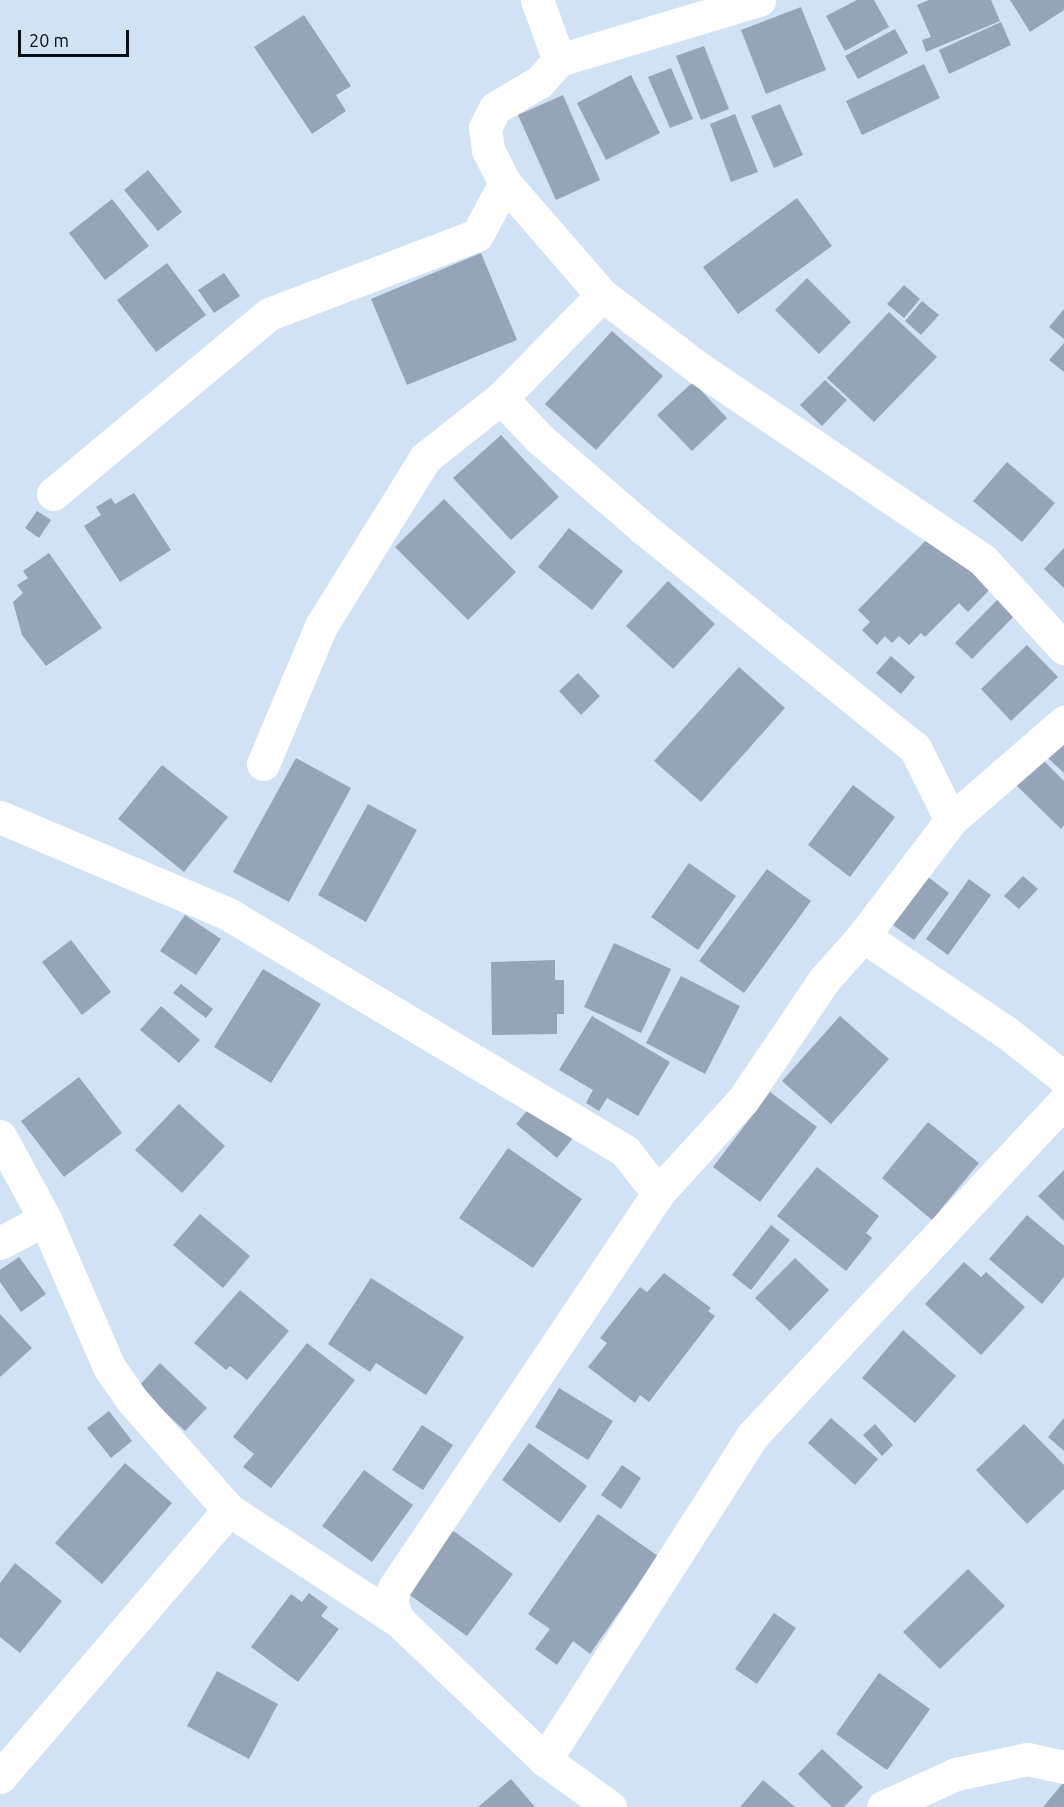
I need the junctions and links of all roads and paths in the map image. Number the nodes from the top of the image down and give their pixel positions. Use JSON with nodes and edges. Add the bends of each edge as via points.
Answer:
{"nodes":[{"id":1,"x":537,"y":0,"type":"edge"},
{"id":2,"x":759,"y":0,"type":"edge"},
{"id":3,"x":559,"y":60,"type":"junction"},
{"id":4,"x":505,"y":183,"type":"junction"},
{"id":5,"x":602,"y":296,"type":"junction"},
{"id":6,"x":501,"y":398,"type":"junction"},
{"id":7,"x":52,"y":494,"type":"dead end"},
{"id":8,"x":1064,"y":648,"type":"edge"},
{"id":9,"x":1064,"y":722,"type":"edge"},
{"id":10,"x":263,"y":765,"type":"dead end"},
{"id":11,"x":0,"y":817,"type":"edge"},
{"id":12,"x":951,"y":820,"type":"junction"},
{"id":13,"x":863,"y":936,"type":"junction"},
{"id":14,"x":1064,"y":1077,"type":"edge"},
{"id":15,"x":1064,"y":1102,"type":"edge"},
{"id":16,"x":0,"y":1136,"type":"edge"},
{"id":17,"x":658,"y":1193,"type":"junction"},
{"id":18,"x":45,"y":1219,"type":"junction"},
{"id":19,"x":0,"y":1243,"type":"edge"},
{"id":20,"x":229,"y":1510,"type":"junction"},
{"id":21,"x":398,"y":1620,"type":"junction"},
{"id":22,"x":545,"y":1760,"type":"junction"},
{"id":23,"x":1064,"y":1767,"type":"edge"},
{"id":24,"x":0,"y":1777,"type":"edge"},
{"id":25,"x":610,"y":1807,"type":"edge"},
{"id":26,"x":883,"y":1807,"type":"edge"}],
"edges":[{"from":1,"to":3,"type":"street"},
{"from":2,"to":3,"type":"street"},
{"from":3,"to":4,"type":"street","via":[[539,82],[495,108],[485,128],[488,150]]},
{"from":4,"to":5,"type":"street"},
{"from":4,"to":7,"type":"street","via":[[477,235],[268,314]]},
{"from":5,"to":6,"type":"street"},
{"from":5,"to":8,"type":"street","via":[[700,369],[983,560]]},
{"from":6,"to":10,"type":"street","via":[[425,458],[321,626]]},
{"from":6,"to":12,"type":"street","via":[[540,439],[643,528],[915,748]]},
{"from":9,"to":12,"type":"street"},
{"from":11,"to":17,"type":"street","via":[[228,914],[625,1150]]},
{"from":12,"to":13,"type":"street"},
{"from":13,"to":14,"type":"street","via":[[1006,1032]]},
{"from":13,"to":17,"type":"street","via":[[824,980],[743,1100]]},
{"from":15,"to":22,"type":"street","via":[[752,1436]]},
{"from":16,"to":18,"type":"street"},
{"from":17,"to":21,"type":"street","via":[[394,1588],[391,1603]]},
{"from":18,"to":19,"type":"street"},
{"from":18,"to":20,"type":"street","via":[[109,1367]]},
{"from":20,"to":21,"type":"street"},
{"from":20,"to":24,"type":"street"},
{"from":21,"to":22,"type":"street"},
{"from":22,"to":25,"type":"street"},
{"from":23,"to":26,"type":"street","via":[[1027,1759],[956,1774]]}]}
